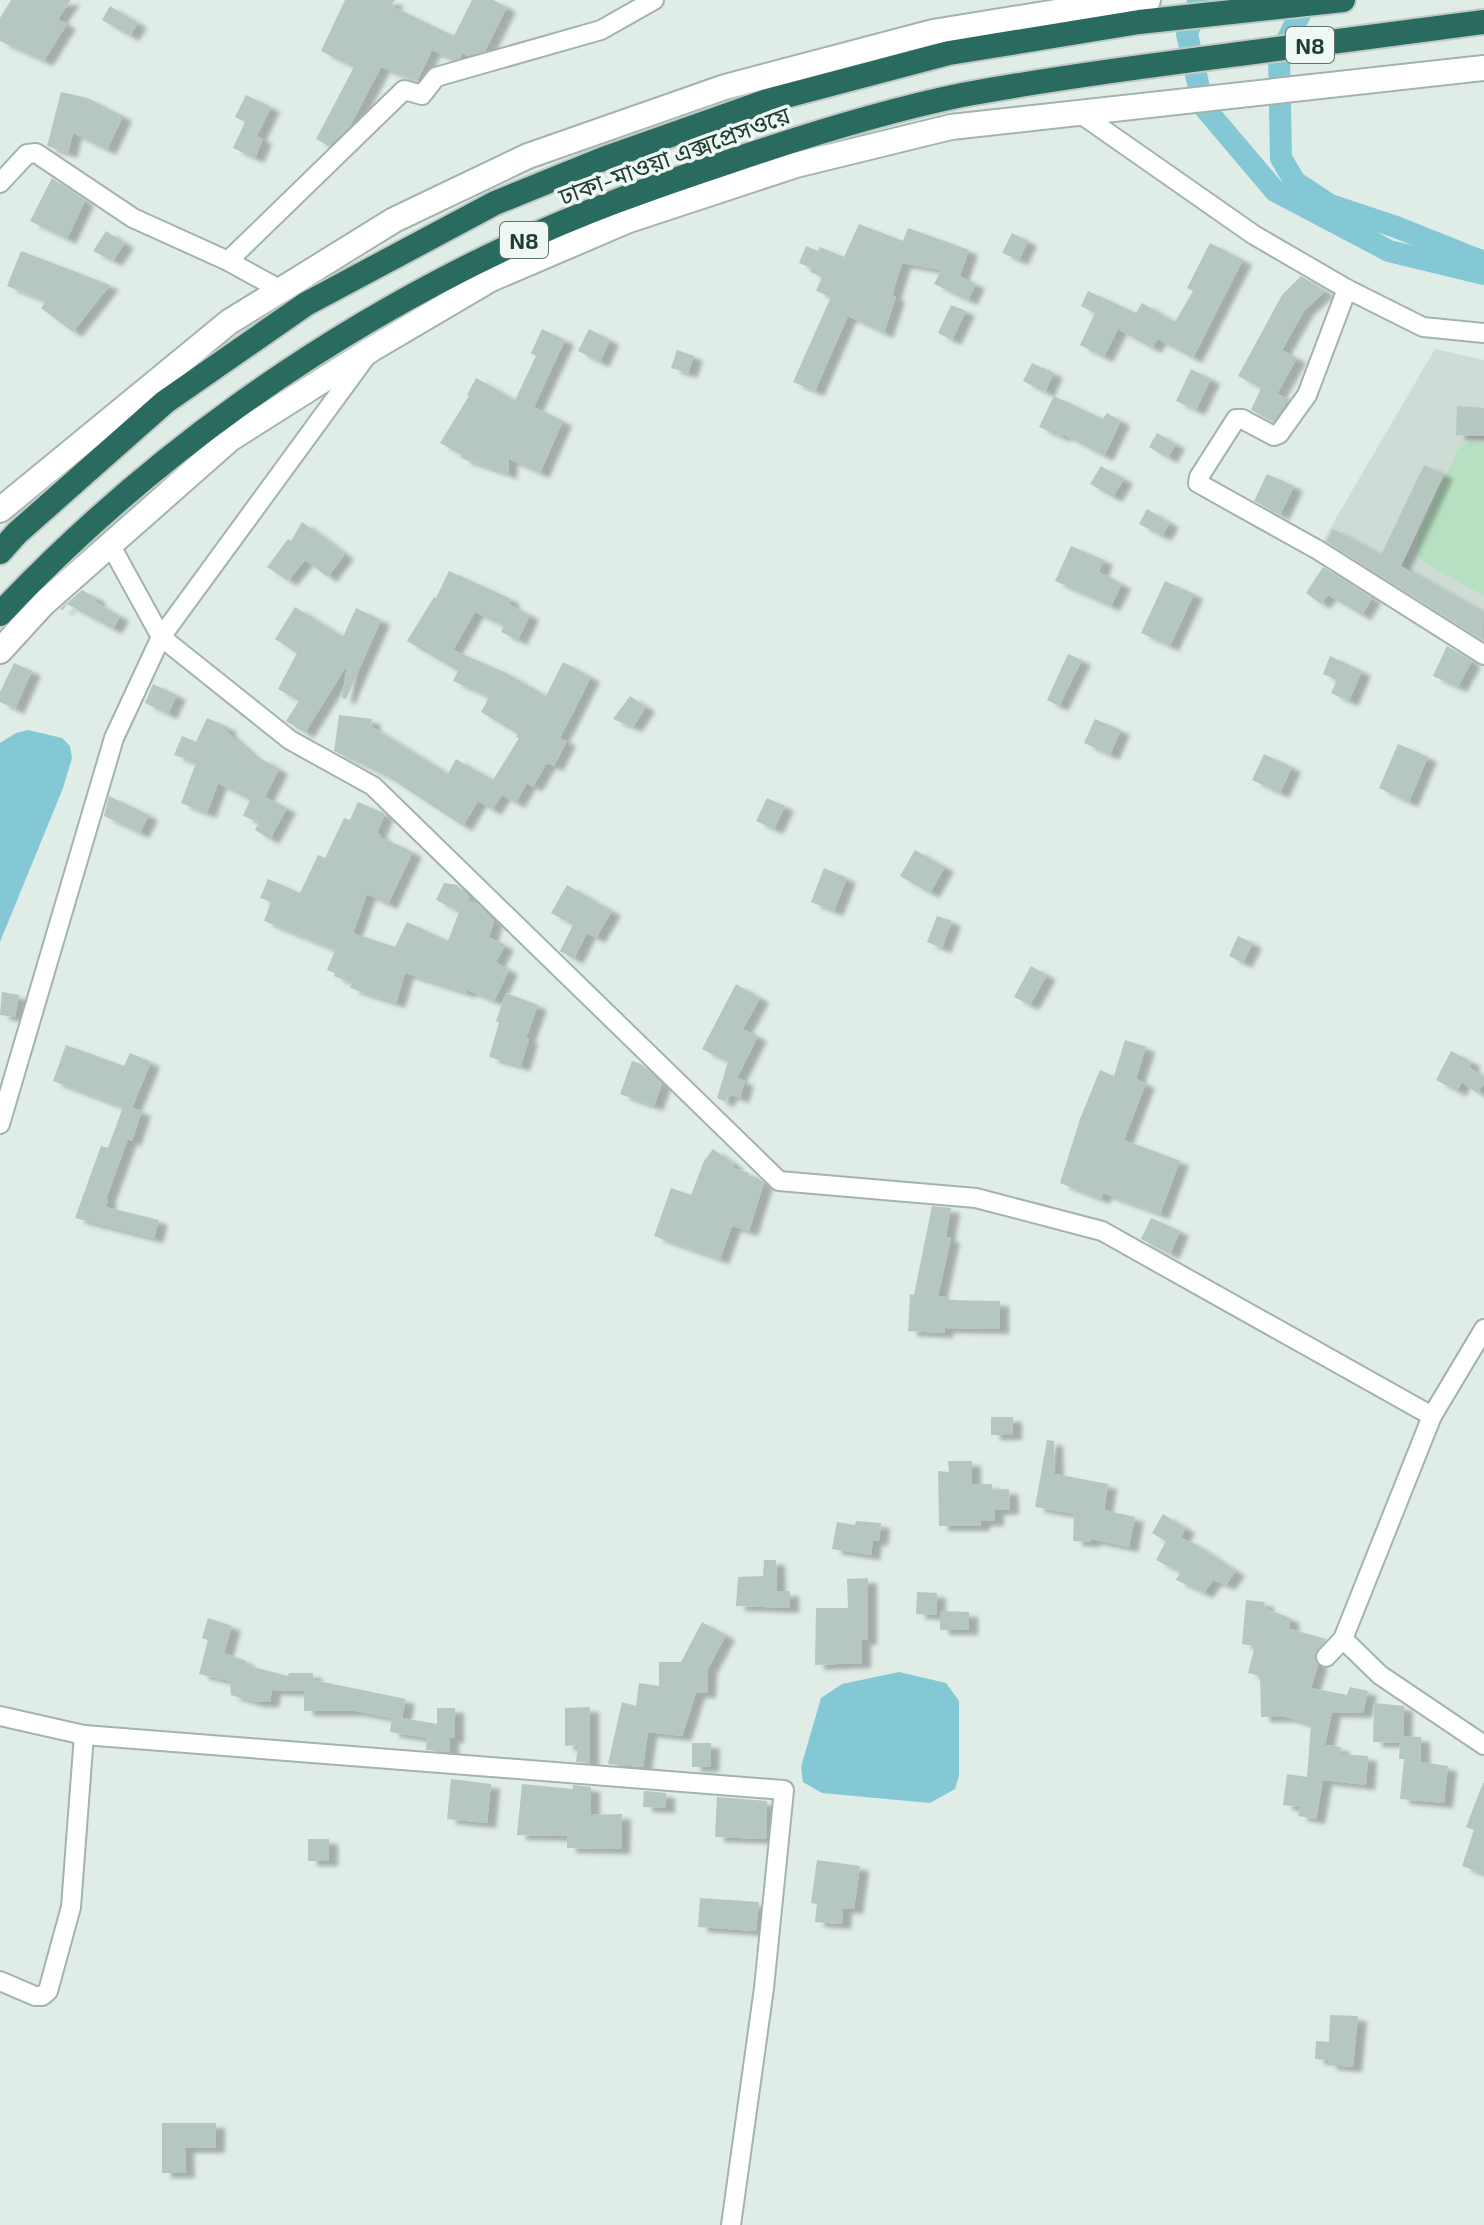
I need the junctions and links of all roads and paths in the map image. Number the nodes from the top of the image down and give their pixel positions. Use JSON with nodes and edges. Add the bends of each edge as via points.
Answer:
{"nodes":[{"id":1,"x":654,"y":0,"type":"edge"},
{"id":2,"x":1343,"y":0,"type":"edge"},
{"id":3,"x":1095,"y":3,"type":"edge"},
{"id":4,"x":1143,"y":11,"type":"edge"},
{"id":5,"x":1479,"y":23,"type":"edge"},
{"id":6,"x":1484,"y":68,"type":"edge"},
{"id":7,"x":1078,"y":112,"type":"junction"},
{"id":8,"x":0,"y":183,"type":"edge"},
{"id":9,"x":228,"y":261,"type":"junction"},
{"id":10,"x":279,"y":289,"type":"junction"},
{"id":11,"x":1347,"y":289,"type":"junction"},
{"id":12,"x":1484,"y":333,"type":"edge"},
{"id":13,"x":372,"y":349,"type":"junction"},
{"id":14,"x":1,"y":508,"type":"edge"},
{"id":15,"x":111,"y":546,"type":"junction"},
{"id":16,"x":0,"y":552,"type":"edge"},
{"id":17,"x":0,"y":614,"type":"edge"},
{"id":18,"x":161,"y":637,"type":"junction"},
{"id":19,"x":0,"y":651,"type":"edge"},
{"id":20,"x":1484,"y":655,"type":"edge"},
{"id":21,"x":0,"y":1124,"type":"edge"},
{"id":22,"x":1484,"y":1329,"type":"edge"},
{"id":23,"x":1432,"y":1416,"type":"junction"},
{"id":24,"x":1343,"y":1639,"type":"junction"},
{"id":25,"x":1326,"y":1657,"type":"dead end"},
{"id":26,"x":0,"y":1716,"type":"edge"},
{"id":27,"x":84,"y":1735,"type":"junction"},
{"id":28,"x":1484,"y":1745,"type":"edge"},
{"id":29,"x":0,"y":1981,"type":"edge"},
{"id":30,"x":731,"y":2225,"type":"edge"}],
"edges":[{"from":1,"to":9,"type":"street","via":[[601,30],[436,77],[422,95],[404,90]]},
{"from":2,"to":4,"type":"highway","name":"ঢাকা-মাওয়া এক্সপ্রেসওয়ে","number":"N8"},
{"from":3,"to":4,"type":"street"},
{"from":3,"to":10,"type":"street","via":[[933,32],[725,87],[528,156],[394,220]]},
{"from":4,"to":16,"type":"highway","name":"ঢাকা-মাওয়া এক্সপ্রেসওয়ে","number":"N8","via":[[949,53],[767,101],[495,203],[318,297],[165,402]]},
{"from":5,"to":17,"type":"highway","name":"ঢাকা-মাওয়া এক্সপ্রেসওয়ে","number":"N8","via":[[959,96],[780,144],[620,201],[514,244],[329,343],[189,441],[55,556]]},
{"from":6,"to":7,"type":"street"},
{"from":7,"to":11,"type":"street","via":[[1254,235]]},
{"from":7,"to":13,"type":"street","via":[[937,130],[796,165],[629,220],[491,279]]},
{"from":8,"to":9,"type":"street","via":[[27,154],[36,153],[133,218]]},
{"from":9,"to":10,"type":"street"},
{"from":10,"to":14,"type":"street","via":[[229,322]]},
{"from":11,"to":12,"type":"street","via":[[1423,327]]},
{"from":11,"to":20,"type":"street","via":[[1307,395],[1279,434],[1236,419],[1198,483],[1318,550]]},
{"from":13,"to":15,"type":"street","via":[[230,439]]},
{"from":13,"to":18,"type":"street"},
{"from":15,"to":18,"type":"street"},
{"from":15,"to":19,"type":"street","via":[[43,604]]},
{"from":18,"to":21,"type":"street","via":[[114,738]]},
{"from":18,"to":23,"type":"street","via":[[290,740],[373,786],[779,1181],[976,1198],[1102,1231]]},
{"from":22,"to":23,"type":"street"},
{"from":23,"to":24,"type":"street"},
{"from":24,"to":25,"type":"street"},
{"from":24,"to":28,"type":"street","via":[[1380,1675]]},
{"from":26,"to":27,"type":"street"},
{"from":27,"to":29,"type":"street","via":[[71,1907],[48,1991],[35,1996]]},
{"from":27,"to":30,"type":"street","via":[[784,1790],[764,1988]]}]}
